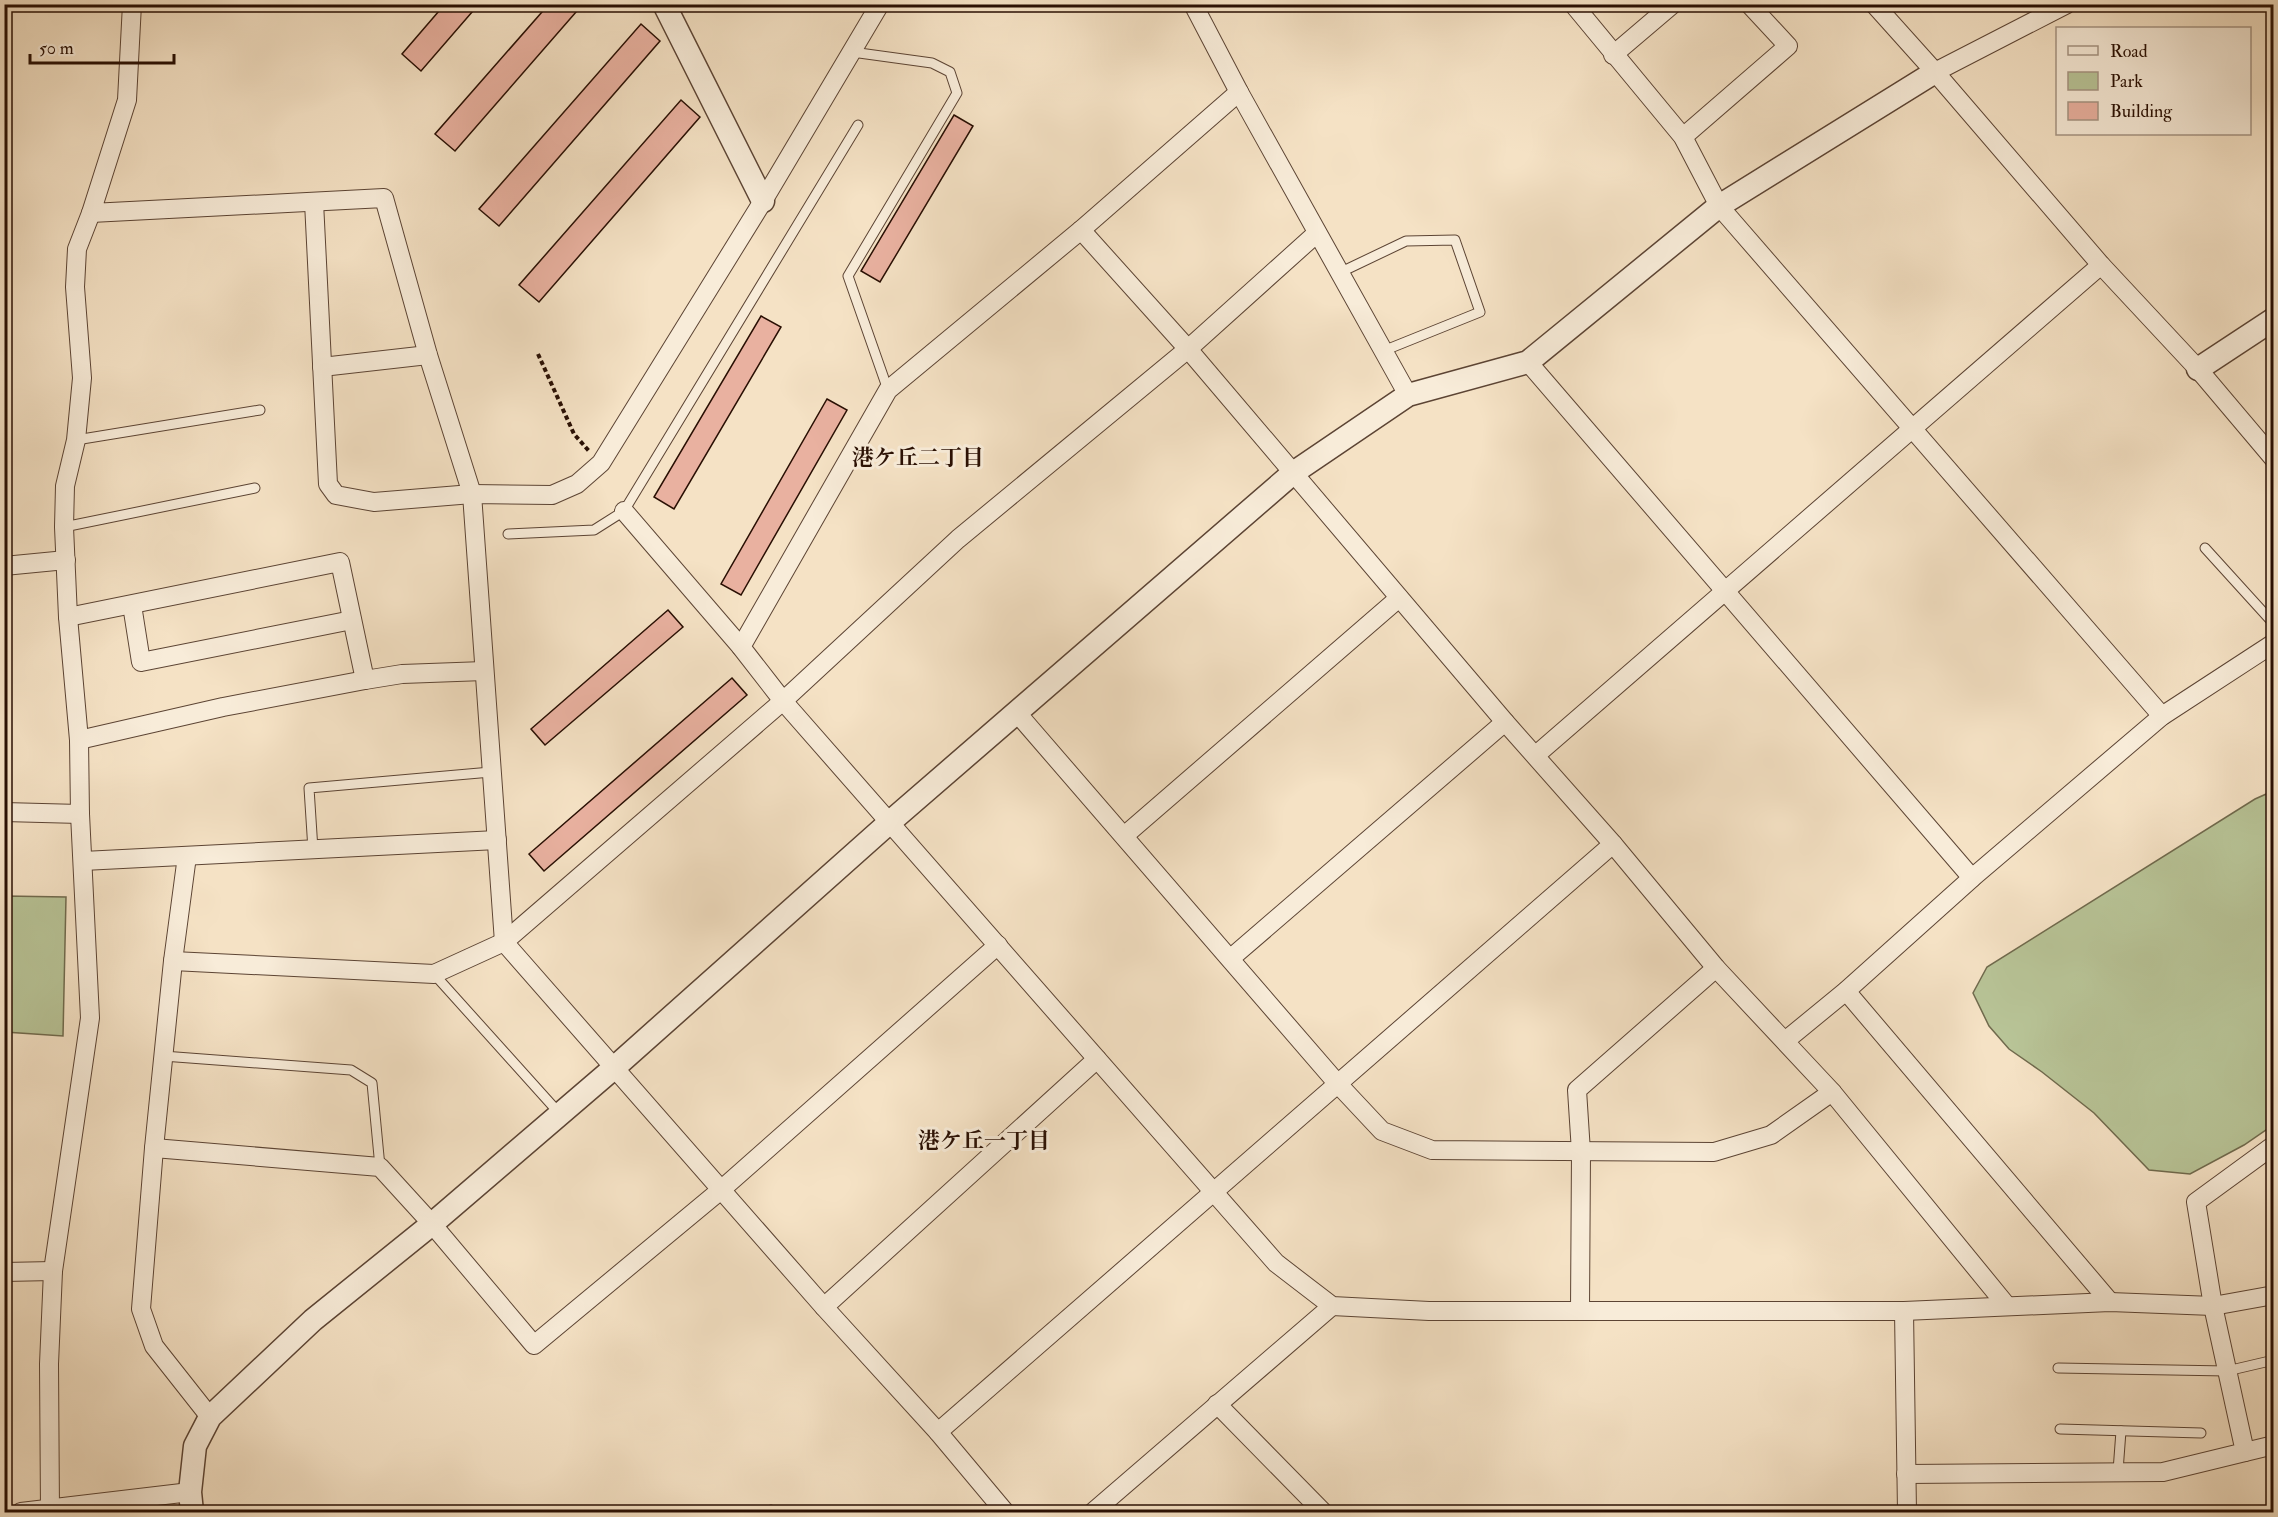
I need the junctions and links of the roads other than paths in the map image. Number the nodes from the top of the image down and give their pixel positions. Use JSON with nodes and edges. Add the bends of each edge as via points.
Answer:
{"nodes":[{"id":1,"x":132,"y":4,"type":"edge"},
{"id":2,"x":664,"y":4,"type":"edge"},
{"id":3,"x":880,"y":4,"type":"edge"},
{"id":4,"x":1193,"y":4,"type":"edge"},
{"id":5,"x":1673,"y":4,"type":"edge"},
{"id":6,"x":1749,"y":4,"type":"edge"},
{"id":7,"x":1874,"y":4,"type":"edge"},
{"id":8,"x":2067,"y":4,"type":"edge"},
{"id":9,"x":1572,"y":5,"type":"edge"},
{"id":10,"x":852,"y":52,"type":"junction"},
{"id":11,"x":1613,"y":55,"type":"junction"},
{"id":12,"x":1935,"y":72,"type":"junction"},
{"id":13,"x":1239,"y":92,"type":"junction"},
{"id":14,"x":858,"y":125,"type":"dead end"},
{"id":15,"x":1683,"y":137,"type":"junction"},
{"id":16,"x":763,"y":201,"type":"junction"},
{"id":17,"x":314,"y":202,"type":"junction"},
{"id":18,"x":1719,"y":206,"type":"junction"},
{"id":19,"x":91,"y":213,"type":"junction"},
{"id":20,"x":1081,"y":230,"type":"junction"},
{"id":21,"x":1317,"y":233,"type":"junction"},
{"id":22,"x":2101,"y":265,"type":"junction"},
{"id":23,"x":1339,"y":273,"type":"junction"},
{"id":24,"x":2274,"y":319,"type":"edge"},
{"id":25,"x":1188,"y":349,"type":"junction"},
{"id":26,"x":1383,"y":351,"type":"junction"},
{"id":27,"x":428,"y":356,"type":"junction"},
{"id":28,"x":1528,"y":362,"type":"junction"},
{"id":29,"x":322,"y":367,"type":"junction"},
{"id":30,"x":2198,"y":369,"type":"junction"},
{"id":31,"x":888,"y":390,"type":"junction"},
{"id":32,"x":1408,"y":395,"type":"junction"},
{"id":33,"x":260,"y":410,"type":"dead end"},
{"id":34,"x":1912,"y":428,"type":"junction"},
{"id":35,"x":76,"y":440,"type":"junction"},
{"id":36,"x":2274,"y":459,"type":"edge"},
{"id":37,"x":1293,"y":473,"type":"junction"},
{"id":38,"x":255,"y":488,"type":"dead end"},
{"id":39,"x":472,"y":494,"type":"junction"},
{"id":40,"x":624,"y":511,"type":"junction"},
{"id":41,"x":64,"y":527,"type":"junction"},
{"id":42,"x":507,"y":534,"type":"dead end"},
{"id":43,"x":2205,"y":548,"type":"dead end"},
{"id":44,"x":66,"y":560,"type":"junction"},
{"id":45,"x":4,"y":566,"type":"edge"},
{"id":46,"x":1724,"y":592,"type":"junction"},
{"id":47,"x":1399,"y":597,"type":"junction"},
{"id":48,"x":132,"y":605,"type":"junction"},
{"id":49,"x":68,"y":616,"type":"junction"},
{"id":50,"x":352,"y":620,"type":"junction"},
{"id":51,"x":2274,"y":624,"type":"edge"},
{"id":52,"x":2274,"y":643,"type":"edge"},
{"id":53,"x":741,"y":647,"type":"junction"},
{"id":54,"x":484,"y":671,"type":"junction"},
{"id":55,"x":365,"y":680,"type":"junction"},
{"id":56,"x":783,"y":701,"type":"junction"},
{"id":57,"x":1017,"y":713,"type":"junction"},
{"id":58,"x":2162,"y":716,"type":"junction"},
{"id":59,"x":1505,"y":722,"type":"junction"},
{"id":60,"x":79,"y":740,"type":"junction"},
{"id":61,"x":1536,"y":754,"type":"junction"},
{"id":62,"x":491,"y":772,"type":"junction"},
{"id":63,"x":4,"y":812,"type":"edge"},
{"id":64,"x":80,"y":814,"type":"junction"},
{"id":65,"x":890,"y":822,"type":"junction"},
{"id":66,"x":1124,"y":836,"type":"junction"},
{"id":67,"x":497,"y":840,"type":"junction"},
{"id":68,"x":1613,"y":844,"type":"junction"},
{"id":69,"x":313,"y":850,"type":"junction"},
{"id":70,"x":187,"y":856,"type":"junction"},
{"id":71,"x":84,"y":861,"type":"junction"},
{"id":72,"x":1972,"y":878,"type":"junction"},
{"id":73,"x":504,"y":942,"type":"junction"},
{"id":74,"x":998,"y":945,"type":"junction"},
{"id":75,"x":1231,"y":958,"type":"junction"},
{"id":76,"x":173,"y":961,"type":"junction"},
{"id":77,"x":1716,"y":968,"type":"junction"},
{"id":78,"x":434,"y":975,"type":"junction"},
{"id":79,"x":1846,"y":991,"type":"junction"},
{"id":80,"x":1785,"y":1041,"type":"junction"},
{"id":81,"x":164,"y":1056,"type":"junction"},
{"id":82,"x":1098,"y":1059,"type":"junction"},
{"id":83,"x":615,"y":1067,"type":"junction"},
{"id":84,"x":1337,"y":1083,"type":"junction"},
{"id":85,"x":1832,"y":1092,"type":"junction"},
{"id":86,"x":559,"y":1113,"type":"junction"},
{"id":87,"x":2274,"y":1145,"type":"edge"},
{"id":88,"x":154,"y":1148,"type":"junction"},
{"id":89,"x":1581,"y":1152,"type":"junction"},
{"id":90,"x":380,"y":1167,"type":"junction"},
{"id":91,"x":722,"y":1189,"type":"junction"},
{"id":92,"x":1214,"y":1192,"type":"junction"},
{"id":93,"x":432,"y":1224,"type":"junction"},
{"id":94,"x":54,"y":1271,"type":"junction"},
{"id":95,"x":4,"y":1272,"type":"edge"},
{"id":96,"x":2274,"y":1295,"type":"edge"},
{"id":97,"x":2110,"y":1302,"type":"junction"},
{"id":98,"x":1332,"y":1306,"type":"junction"},
{"id":99,"x":2007,"y":1306,"type":"junction"},
{"id":100,"x":2213,"y":1306,"type":"junction"},
{"id":101,"x":824,"y":1307,"type":"junction"},
{"id":102,"x":1580,"y":1310,"type":"junction"},
{"id":103,"x":1904,"y":1311,"type":"junction"},
{"id":104,"x":2274,"y":1360,"type":"edge"},
{"id":105,"x":2058,"y":1368,"type":"dead end"},
{"id":106,"x":2228,"y":1371,"type":"junction"},
{"id":107,"x":1217,"y":1404,"type":"junction"},
{"id":108,"x":210,"y":1417,"type":"junction"},
{"id":109,"x":2060,"y":1429,"type":"dead end"},
{"id":110,"x":2121,"y":1431,"type":"junction"},
{"id":111,"x":938,"y":1432,"type":"junction"},
{"id":112,"x":2201,"y":1433,"type":"dead end"},
{"id":113,"x":2274,"y":1445,"type":"edge"},
{"id":114,"x":2245,"y":1452,"type":"junction"},
{"id":115,"x":2118,"y":1471,"type":"junction"},
{"id":116,"x":1906,"y":1474,"type":"junction"},
{"id":117,"x":191,"y":1502,"type":"edge"},
{"id":118,"x":49,"y":1511,"type":"edge"},
{"id":119,"x":21,"y":1512,"type":"edge"},
{"id":120,"x":1005,"y":1512,"type":"edge"},
{"id":121,"x":1093,"y":1512,"type":"edge"},
{"id":122,"x":1323,"y":1512,"type":"edge"},
{"id":123,"x":1907,"y":1512,"type":"edge"}],
"edges":[{"from":1,"to":19,"type":"street","via":[[127,100]]},
{"from":2,"to":16,"type":"street"},
{"from":3,"to":10,"type":"street"},
{"from":4,"to":13,"type":"street"},
{"from":5,"to":11,"type":"street"},
{"from":6,"to":15,"type":"street","via":[[1788,46]]},
{"from":7,"to":12,"type":"street"},
{"from":8,"to":12,"type":"street"},
{"from":9,"to":11,"type":"street"},
{"from":10,"to":16,"type":"street"},
{"from":10,"to":31,"type":"lane","via":[[932,63],[950,72],[957,93],[848,276]]},
{"from":11,"to":15,"type":"street"},
{"from":12,"to":18,"type":"street"},
{"from":12,"to":22,"type":"street"},
{"from":13,"to":20,"type":"street"},
{"from":13,"to":21,"type":"street"},
{"from":14,"to":40,"type":"lane"},
{"from":15,"to":18,"type":"street"},
{"from":16,"to":39,"type":"street","via":[[601,463],[577,484],[552,495]]},
{"from":17,"to":19,"type":"street"},
{"from":17,"to":27,"type":"street","via":[[384,198]]},
{"from":17,"to":29,"type":"street"},
{"from":18,"to":28,"type":"street"},
{"from":18,"to":34,"type":"street"},
{"from":19,"to":35,"type":"street","via":[[77,249],[75,287],[82,378]]},
{"from":20,"to":25,"type":"street"},
{"from":20,"to":31,"type":"street"},
{"from":21,"to":23,"type":"street"},
{"from":21,"to":25,"type":"street"},
{"from":22,"to":30,"type":"street"},
{"from":22,"to":34,"type":"street"},
{"from":23,"to":26,"type":"street"},
{"from":23,"to":26,"type":"lane","via":[[1406,240],[1455,240],[1480,312]]},
{"from":24,"to":30,"type":"street"},
{"from":25,"to":37,"type":"street"},
{"from":25,"to":56,"type":"street","via":[[958,539]]},
{"from":26,"to":32,"type":"street"},
{"from":27,"to":29,"type":"street"},
{"from":27,"to":39,"type":"street"},
{"from":28,"to":32,"type":"street"},
{"from":28,"to":46,"type":"street"},
{"from":29,"to":39,"type":"street","via":[[328,484],[336,495],[374,502]]},
{"from":30,"to":36,"type":"street"},
{"from":31,"to":53,"type":"street"},
{"from":32,"to":37,"type":"street"},
{"from":33,"to":35,"type":"lane"},
{"from":34,"to":46,"type":"street"},
{"from":34,"to":58,"type":"street"},
{"from":35,"to":41,"type":"street","via":[[65,486]]},
{"from":37,"to":47,"type":"street"},
{"from":37,"to":57,"type":"street"},
{"from":38,"to":41,"type":"lane"},
{"from":39,"to":54,"type":"street"},
{"from":40,"to":42,"type":"lane","via":[[594,530]]},
{"from":40,"to":53,"type":"street"},
{"from":41,"to":44,"type":"street"},
{"from":43,"to":51,"type":"lane"},
{"from":44,"to":45,"type":"street"},
{"from":44,"to":49,"type":"street"},
{"from":46,"to":61,"type":"street"},
{"from":46,"to":72,"type":"street"},
{"from":47,"to":59,"type":"street"},
{"from":47,"to":66,"type":"street"},
{"from":48,"to":49,"type":"street"},
{"from":48,"to":50,"type":"street","via":[[340,562]]},
{"from":48,"to":50,"type":"street","via":[[141,662]]},
{"from":49,"to":60,"type":"street"},
{"from":50,"to":55,"type":"street"},
{"from":52,"to":58,"type":"street"},
{"from":53,"to":56,"type":"street"},
{"from":54,"to":55,"type":"street","via":[[402,674]]},
{"from":54,"to":62,"type":"street"},
{"from":55,"to":60,"type":"street"},
{"from":56,"to":65,"type":"street"},
{"from":56,"to":73,"type":"street"},
{"from":57,"to":65,"type":"street"},
{"from":57,"to":66,"type":"street"},
{"from":58,"to":72,"type":"street"},
{"from":59,"to":61,"type":"street"},
{"from":59,"to":75,"type":"street"},
{"from":60,"to":64,"type":"street"},
{"from":61,"to":68,"type":"street"},
{"from":62,"to":67,"type":"street"},
{"from":62,"to":69,"type":"lane","via":[[309,788]]},
{"from":63,"to":64,"type":"street"},
{"from":64,"to":71,"type":"street"},
{"from":65,"to":74,"type":"street"},
{"from":65,"to":83,"type":"street"},
{"from":66,"to":75,"type":"street"},
{"from":67,"to":69,"type":"street"},
{"from":67,"to":73,"type":"street"},
{"from":68,"to":77,"type":"street"},
{"from":68,"to":84,"type":"street"},
{"from":69,"to":70,"type":"street"},
{"from":70,"to":71,"type":"street"},
{"from":70,"to":76,"type":"street"},
{"from":71,"to":94,"type":"street","via":[[90,1018]]},
{"from":72,"to":79,"type":"street"},
{"from":73,"to":78,"type":"street"},
{"from":73,"to":83,"type":"street"},
{"from":74,"to":82,"type":"street"},
{"from":74,"to":91,"type":"street"},
{"from":75,"to":84,"type":"street"},
{"from":76,"to":78,"type":"street"},
{"from":76,"to":81,"type":"street"},
{"from":77,"to":80,"type":"street"},
{"from":77,"to":89,"type":"street","via":[[1577,1090]]},
{"from":78,"to":86,"type":"lane"},
{"from":79,"to":80,"type":"street"},
{"from":79,"to":97,"type":"street"},
{"from":80,"to":85,"type":"street"},
{"from":81,"to":88,"type":"street"},
{"from":81,"to":90,"type":"lane","via":[[351,1070],[372,1083]]},
{"from":82,"to":92,"type":"street"},
{"from":82,"to":101,"type":"street"},
{"from":83,"to":86,"type":"street"},
{"from":83,"to":91,"type":"street"},
{"from":84,"to":89,"type":"street","via":[[1382,1131],[1432,1150]]},
{"from":84,"to":92,"type":"street"},
{"from":85,"to":89,"type":"street","via":[[1771,1136],[1714,1152]]},
{"from":85,"to":99,"type":"street"},
{"from":86,"to":93,"type":"street"},
{"from":87,"to":100,"type":"street","via":[[2196,1202]]},
{"from":88,"to":90,"type":"street"},
{"from":88,"to":108,"type":"street","via":[[141,1309],[154,1346]]},
{"from":89,"to":102,"type":"street"},
{"from":90,"to":93,"type":"street"},
{"from":91,"to":93,"type":"street","via":[[534,1345]]},
{"from":91,"to":101,"type":"street"},
{"from":92,"to":98,"type":"street","via":[[1276,1263]]},
{"from":92,"to":111,"type":"street"},
{"from":93,"to":108,"type":"street","via":[[313,1320]]},
{"from":94,"to":95,"type":"street"},
{"from":94,"to":118,"type":"street","via":[[49,1364]]},
{"from":96,"to":100,"type":"street"},
{"from":97,"to":99,"type":"street"},
{"from":97,"to":100,"type":"street"},
{"from":98,"to":102,"type":"street","via":[[1429,1311]]},
{"from":98,"to":107,"type":"street"},
{"from":99,"to":103,"type":"street"},
{"from":100,"to":106,"type":"street"},
{"from":101,"to":111,"type":"street"},
{"from":102,"to":103,"type":"street"},
{"from":103,"to":116,"type":"street"},
{"from":104,"to":106,"type":"lane"},
{"from":105,"to":106,"type":"lane"},
{"from":106,"to":114,"type":"street"},
{"from":107,"to":121,"type":"street"},
{"from":107,"to":122,"type":"street"},
{"from":108,"to":117,"type":"street","via":[[195,1446]]},
{"from":109,"to":110,"type":"lane"},
{"from":110,"to":112,"type":"lane"},
{"from":110,"to":115,"type":"lane"},
{"from":111,"to":120,"type":"street"},
{"from":113,"to":114,"type":"street"},
{"from":114,"to":115,"type":"street","via":[[2163,1472]]},
{"from":115,"to":116,"type":"street"},
{"from":116,"to":123,"type":"street"},
{"from":117,"to":118,"type":"street"},
{"from":118,"to":119,"type":"street"}]}
